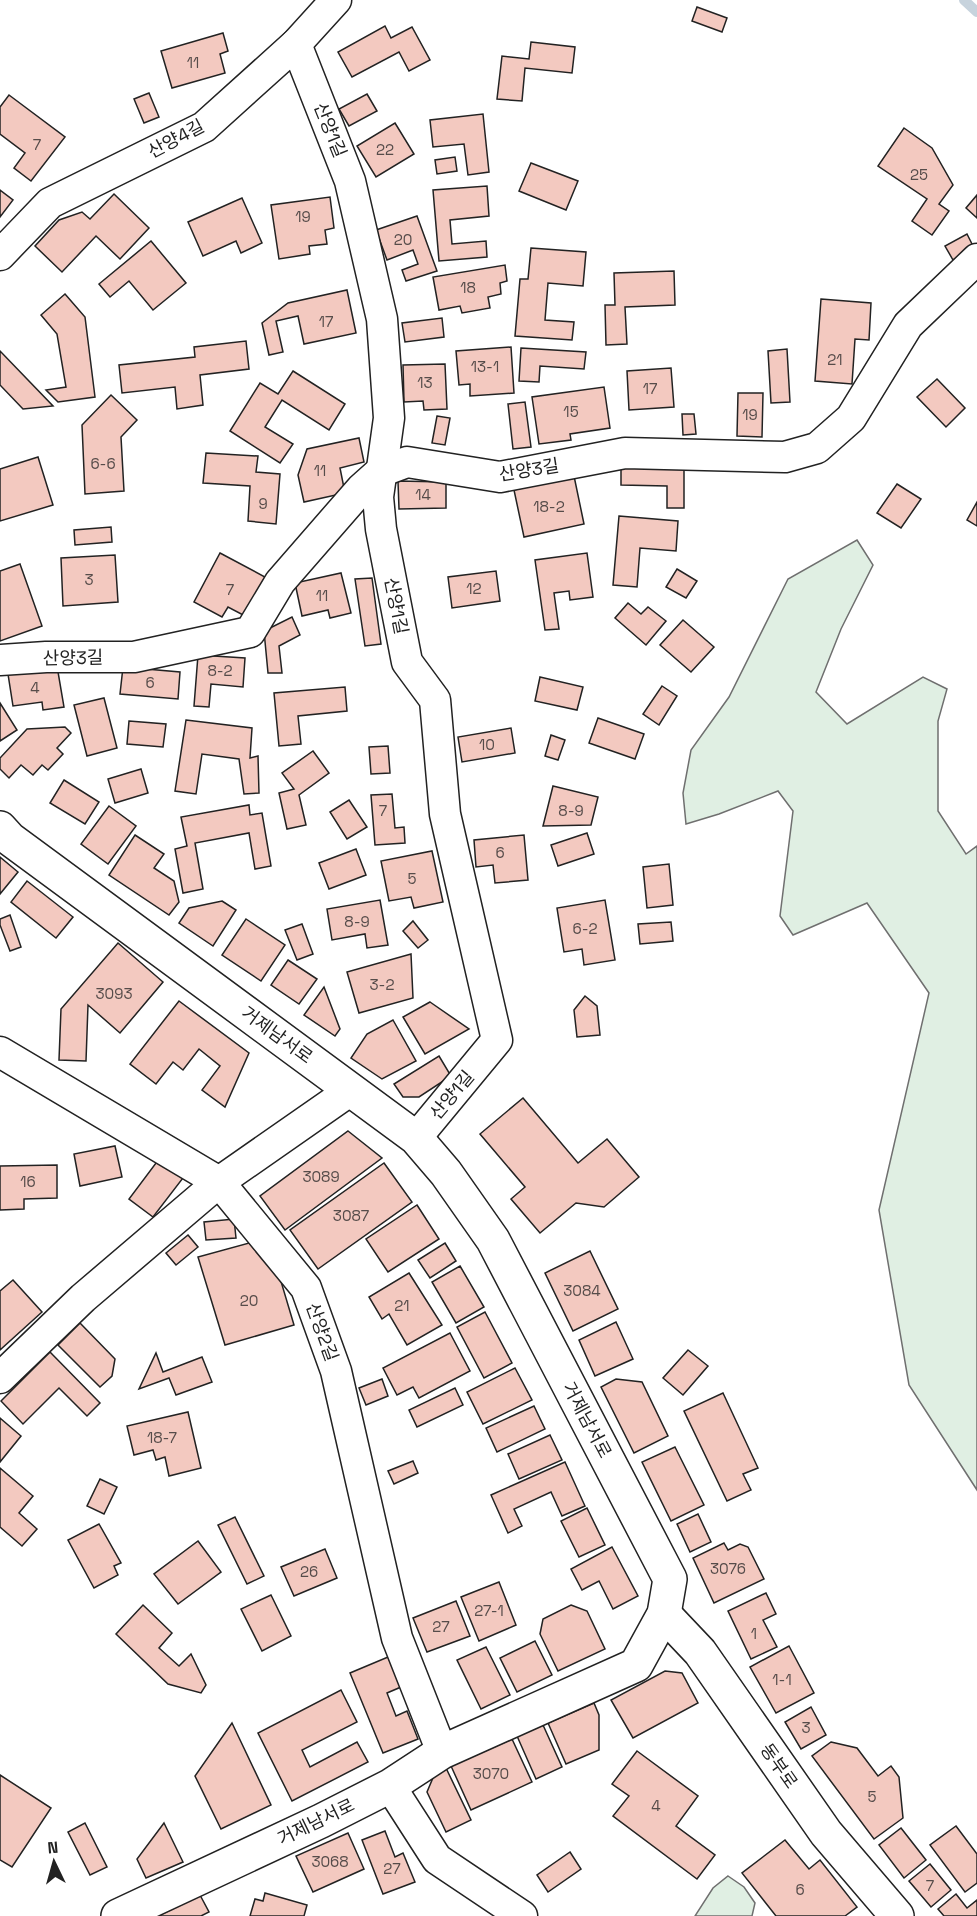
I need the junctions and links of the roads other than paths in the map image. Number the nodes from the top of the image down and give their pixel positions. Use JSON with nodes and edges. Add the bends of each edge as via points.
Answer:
{"nodes":[{"id":1,"x":336,"y":0,"type":"edge"},
{"id":2,"x":296,"y":44,"type":"junction"},
{"id":3,"x":0,"y":255,"type":"edge"},
{"id":4,"x":977,"y":259,"type":"edge"},
{"id":5,"x":380,"y":472,"type":"junction"},
{"id":6,"x":0,"y":660,"type":"edge"},
{"id":7,"x":0,"y":828,"type":"edge"},
{"id":8,"x":0,"y":1052,"type":"edge"},
{"id":9,"x":351,"y":1090,"type":"junction"},
{"id":10,"x":416,"y":1138,"type":"junction"},
{"id":11,"x":219,"y":1182,"type":"junction"},
{"id":12,"x":0,"y":1378,"type":"edge"},
{"id":13,"x":664,"y":1614,"type":"junction"},
{"id":14,"x":442,"y":1752,"type":"junction"},
{"id":15,"x":390,"y":1786,"type":"junction"},
{"id":16,"x":118,"y":1916,"type":"edge"},
{"id":17,"x":522,"y":1916,"type":"edge"},
{"id":18,"x":897,"y":1916,"type":"edge"}],
"edges":[{"from":1,"to":2,"type":"street","name":"산양4길"},
{"from":2,"to":3,"type":"street","name":"산양4길","via":[[204,127],[50,203]]},
{"from":2,"to":5,"type":"street","name":"산양1길","via":[[351,181],[382,319],[389,418]]},
{"from":4,"to":5,"type":"street","name":"산양3길","via":[[908,325],[851,418],[817,448],[785,458],[625,453],[500,477],[407,462]]},
{"from":5,"to":6,"type":"street","name":"산양3길","via":[[280,582],[250,632],[134,657]]},
{"from":5,"to":10,"type":"street","name":"산양1길","via":[[381,529],[407,662],[435,700],[445,814],[498,1040]]},
{"from":7,"to":9,"type":"main road","name":"거제남서로"},
{"from":8,"to":11,"type":"street","name":"산양2길"},
{"from":9,"to":10,"type":"main road","name":"거제남서로"},
{"from":9,"to":11,"type":"street"},
{"from":10,"to":13,"type":"main road","name":"거제남서로","via":[[493,1240],[670,1579]]},
{"from":11,"to":12,"type":"street","via":[[82,1298]]},
{"from":11,"to":14,"type":"street","name":"산양2길","via":[[306,1288],[336,1371],[397,1638]]},
{"from":13,"to":14,"type":"main road","name":"거제남서로","via":[[636,1665]]},
{"from":13,"to":18,"type":"main road","name":"동부로","via":[[700,1652],[826,1833]]},
{"from":14,"to":15,"type":"main road","name":"거제남서로"},
{"from":15,"to":16,"type":"main road","name":"거제남서로"},
{"from":15,"to":17,"type":"street","via":[[437,1858]]}]}
